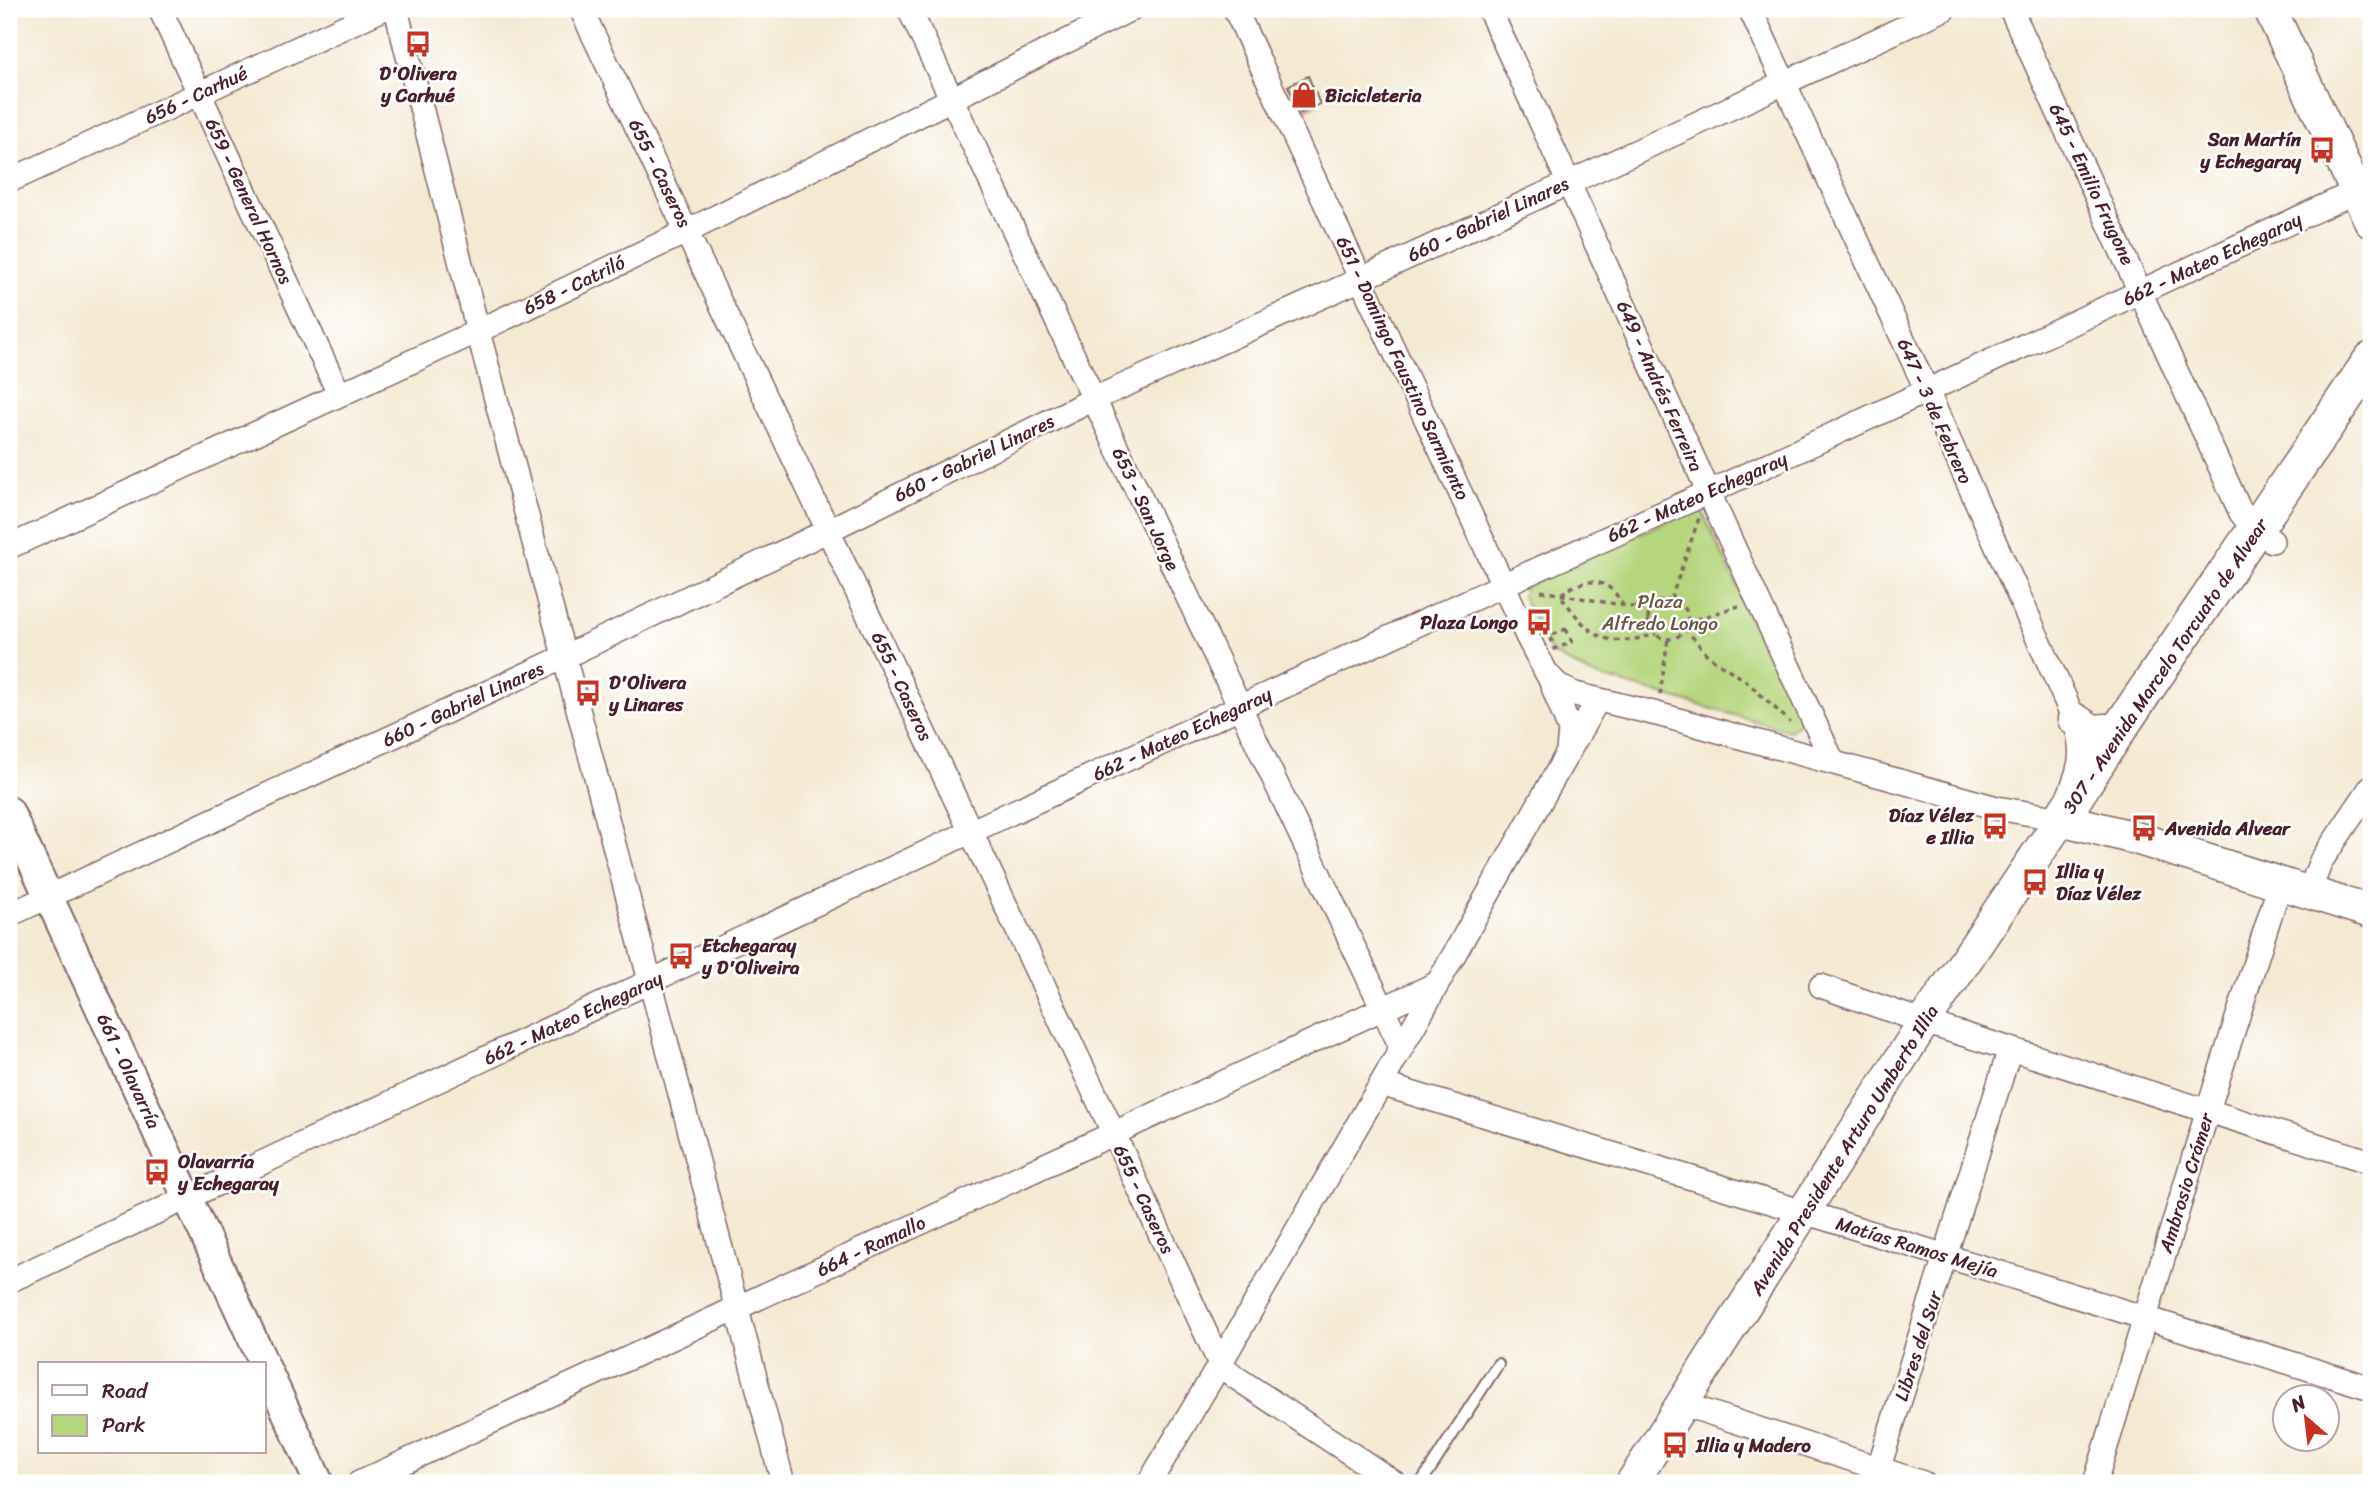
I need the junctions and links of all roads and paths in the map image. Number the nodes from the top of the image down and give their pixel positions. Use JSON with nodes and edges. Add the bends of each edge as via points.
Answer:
{"nodes":[{"id":1,"x":160,"y":9,"type":"edge"},
{"id":2,"x":383,"y":9,"type":"edge"},
{"id":3,"x":396,"y":9,"type":"edge"},
{"id":4,"x":582,"y":9,"type":"edge"},
{"id":5,"x":909,"y":9,"type":"edge"},
{"id":6,"x":1131,"y":9,"type":"edge"},
{"id":7,"x":1235,"y":9,"type":"edge"},
{"id":8,"x":1489,"y":9,"type":"edge"},
{"id":9,"x":1750,"y":9,"type":"edge"},
{"id":10,"x":1944,"y":9,"type":"edge"},
{"id":11,"x":2011,"y":9,"type":"edge"},
{"id":12,"x":2270,"y":9,"type":"edge"},
{"id":13,"x":1785,"y":83,"type":"junction"},
{"id":14,"x":200,"y":94,"type":"junction"},
{"id":15,"x":952,"y":100,"type":"junction"},
{"id":16,"x":9,"y":181,"type":"edge"},
{"id":17,"x":1569,"y":182,"type":"junction"},
{"id":18,"x":2361,"y":189,"type":"junction"},
{"id":19,"x":2371,"y":222,"type":"edge"},
{"id":20,"x":688,"y":231,"type":"junction"},
{"id":21,"x":1361,"y":279,"type":"junction"},
{"id":22,"x":2141,"y":291,"type":"junction"},
{"id":23,"x":478,"y":331,"type":"junction"},
{"id":24,"x":2371,"y":360,"type":"edge"},
{"id":25,"x":1927,"y":391,"type":"junction"},
{"id":26,"x":339,"y":394,"type":"junction"},
{"id":27,"x":1094,"y":399,"type":"junction"},
{"id":28,"x":2371,"y":399,"type":"edge"},
{"id":29,"x":1707,"y":493,"type":"junction"},
{"id":30,"x":829,"y":530,"type":"junction"},
{"id":31,"x":2264,"y":535,"type":"junction"},
{"id":32,"x":9,"y":547,"type":"edge"},
{"id":33,"x":1505,"y":584,"type":"junction"},
{"id":34,"x":1560,"y":595,"type":"junction"},
{"id":35,"x":1671,"y":599,"type":"junction"},
{"id":36,"x":1756,"y":600,"type":"junction"},
{"id":37,"x":1622,"y":606,"type":"junction"},
{"id":38,"x":1650,"y":610,"type":"junction"},
{"id":39,"x":1687,"y":622,"type":"junction"},
{"id":40,"x":1685,"y":628,"type":"junction"},
{"id":41,"x":1656,"y":634,"type":"junction"},
{"id":42,"x":1550,"y":636,"type":"joint"},
{"id":43,"x":1668,"y":638,"type":"junction"},
{"id":44,"x":565,"y":656,"type":"junction"},
{"id":45,"x":1547,"y":674,"type":"junction"},
{"id":46,"x":1597,"y":701,"type":"junction"},
{"id":47,"x":1240,"y":707,"type":"junction"},
{"id":48,"x":1657,"y":714,"type":"junction"},
{"id":49,"x":2074,"y":719,"type":"junction"},
{"id":50,"x":1794,"y":726,"type":"dead end"},
{"id":51,"x":2119,"y":729,"type":"junction"},
{"id":52,"x":1568,"y":751,"type":"junction"},
{"id":53,"x":1833,"y":762,"type":"junction"},
{"id":54,"x":2371,"y":787,"type":"edge"},
{"id":55,"x":9,"y":811,"type":"edge"},
{"id":56,"x":2061,"y":820,"type":"junction"},
{"id":57,"x":970,"y":832,"type":"junction"},
{"id":58,"x":2294,"y":888,"type":"junction"},
{"id":59,"x":49,"y":897,"type":"junction"},
{"id":60,"x":2371,"y":912,"type":"edge"},
{"id":61,"x":9,"y":915,"type":"edge"},
{"id":62,"x":652,"y":981,"type":"junction"},
{"id":63,"x":1436,"y":984,"type":"junction"},
{"id":64,"x":1821,"y":986,"type":"dead end"},
{"id":65,"x":1384,"y":1009,"type":"junction"},
{"id":66,"x":1924,"y":1022,"type":"junction"},
{"id":67,"x":1401,"y":1047,"type":"junction"},
{"id":68,"x":2010,"y":1049,"type":"junction"},
{"id":69,"x":1381,"y":1084,"type":"junction"},
{"id":70,"x":2208,"y":1110,"type":"junction"},
{"id":71,"x":1114,"y":1134,"type":"junction"},
{"id":72,"x":2371,"y":1162,"type":"edge"},
{"id":73,"x":188,"y":1198,"type":"junction"},
{"id":74,"x":1804,"y":1212,"type":"junction"},
{"id":75,"x":1947,"y":1256,"type":"junction"},
{"id":76,"x":9,"y":1281,"type":"edge"},
{"id":77,"x":737,"y":1308,"type":"junction"},
{"id":78,"x":2144,"y":1319,"type":"junction"},
{"id":79,"x":263,"y":1362,"type":"edge"},
{"id":80,"x":1220,"y":1364,"type":"junction"},
{"id":81,"x":1498,"y":1364,"type":"dead end"},
{"id":82,"x":266,"y":1368,"type":"edge"},
{"id":83,"x":2371,"y":1388,"type":"edge"},
{"id":84,"x":1683,"y":1404,"type":"junction"},
{"id":85,"x":1876,"y":1476,"type":"edge"},
{"id":86,"x":319,"y":1483,"type":"edge"},
{"id":87,"x":359,"y":1483,"type":"edge"},
{"id":88,"x":783,"y":1483,"type":"edge"},
{"id":89,"x":1149,"y":1483,"type":"edge"},
{"id":90,"x":1395,"y":1483,"type":"edge"},
{"id":91,"x":1421,"y":1483,"type":"edge"},
{"id":92,"x":1632,"y":1483,"type":"edge"},
{"id":93,"x":1923,"y":1483,"type":"edge"},
{"id":94,"x":2095,"y":1483,"type":"edge"}],
"edges":[{"from":1,"to":14,"type":"street","name":"659 - General Hornos"},
{"from":2,"to":14,"type":"street","name":"656 - Carhué"},
{"from":3,"to":23,"type":"street"},
{"from":4,"to":20,"type":"street","name":"655 - Caseros"},
{"from":5,"to":15,"type":"street","name":"653 - San Jorge"},
{"from":6,"to":15,"type":"street","name":"658 - Catriló"},
{"from":7,"to":21,"type":"street","name":"651 - Domingo Faustino Sarmiento"},
{"from":8,"to":17,"type":"street","name":"649 - Andrés Ferreira"},
{"from":9,"to":13,"type":"street","name":"647 - 3 de Febrero"},
{"from":10,"to":13,"type":"street","name":"660 - Gabriel Linares"},
{"from":11,"to":22,"type":"street","name":"645 - Emilio Frugone"},
{"from":12,"to":18,"type":"main road"},
{"from":13,"to":17,"type":"street","name":"660 - Gabriel Linares"},
{"from":13,"to":25,"type":"street","name":"647 - 3 de Febrero"},
{"from":14,"to":16,"type":"street","name":"656 - Carhué"},
{"from":14,"to":26,"type":"street","name":"659 - General Hornos"},
{"from":15,"to":20,"type":"street","name":"658 - Catriló"},
{"from":15,"to":27,"type":"street","name":"653 - San Jorge"},
{"from":17,"to":21,"type":"street","name":"660 - Gabriel Linares"},
{"from":17,"to":29,"type":"street","name":"649 - Andrés Ferreira"},
{"from":18,"to":19,"type":"main road"},
{"from":18,"to":22,"type":"street","name":"662 - Mateo Echegaray"},
{"from":20,"to":23,"type":"street","name":"658 - Catriló"},
{"from":20,"to":30,"type":"street","name":"655 - Caseros"},
{"from":21,"to":27,"type":"street","name":"660 - Gabriel Linares"},
{"from":21,"to":33,"type":"street","name":"651 - Domingo Faustino Sarmiento"},
{"from":22,"to":25,"type":"street","name":"662 - Mateo Echegaray"},
{"from":22,"to":31,"type":"street","name":"645 - Emilio Frugone","via":[[2241,513]]},
{"from":23,"to":26,"type":"street","name":"658 - Catriló"},
{"from":23,"to":44,"type":"street"},
{"from":24,"to":31,"type":"main road","name":"307 - Avenida Marcelo Torcuato de Alvear"},
{"from":25,"to":29,"type":"street","name":"662 - Mateo Echegaray"},
{"from":25,"to":49,"type":"street","name":"647 - 3 de Febrero"},
{"from":26,"to":32,"type":"street","name":"658 - Catriló"},
{"from":27,"to":30,"type":"street","name":"660 - Gabriel Linares"},
{"from":27,"to":47,"type":"street","name":"653 - San Jorge"},
{"from":28,"to":31,"type":"main road","name":"307 - Avenida Marcelo Torcuato de Alvear"},
{"from":29,"to":33,"type":"street","name":"662 - Mateo Echegaray"},
{"from":29,"to":35,"type":"path"},
{"from":29,"to":36,"type":"street","name":"649 - Andrés Ferreira"},
{"from":30,"to":44,"type":"street","name":"660 - Gabriel Linares"},
{"from":30,"to":57,"type":"street","name":"655 - Caseros"},
{"from":31,"to":51,"type":"main road","name":"307 - Avenida Marcelo Torcuato de Alvear"},
{"from":31,"to":56,"type":"main road","name":"307 - Avenida Marcelo Torcuato de Alvear","via":[[2113,768],[2088,799]]},
{"from":33,"to":34,"type":"path"},
{"from":33,"to":45,"type":"street","name":"651 - Domingo Faustino Sarmiento"},
{"from":33,"to":47,"type":"street","name":"662 - Mateo Echegaray"},
{"from":34,"to":37,"type":"path"},
{"from":34,"to":37,"type":"path","via":[[1581,582],[1601,583],[1618,596]]},
{"from":34,"to":41,"type":"path","via":[[1596,636],[1627,641]]},
{"from":35,"to":38,"type":"path","via":[[1658,601]]},
{"from":35,"to":39,"type":"path","via":[[1682,604]]},
{"from":36,"to":39,"type":"path"},
{"from":36,"to":53,"type":"street","name":"649 - Andrés Ferreira"},
{"from":37,"to":38,"type":"path"},
{"from":38,"to":41,"type":"path","via":[[1649,623]]},
{"from":39,"to":40,"type":"path"},
{"from":40,"to":43,"type":"path"},
{"from":40,"to":50,"type":"path","via":[[1708,656],[1746,681]]},
{"from":41,"to":43,"type":"path"},
{"from":42,"to":42,"type":"path","via":[[1566,629],[1572,642],[1555,649]]},
{"from":43,"to":48,"type":"path"},
{"from":44,"to":59,"type":"street","name":"660 - Gabriel Linares"},
{"from":44,"to":62,"type":"street"},
{"from":45,"to":46,"type":"street","via":[[1560,687]]},
{"from":45,"to":52,"type":"street","name":"651 - Domingo Faustino Sarmiento","via":[[1570,730]]},
{"from":46,"to":48,"type":"street"},
{"from":46,"to":52,"type":"street"},
{"from":47,"to":57,"type":"street","name":"662 - Mateo Echegaray"},
{"from":47,"to":65,"type":"street","name":"653 - San Jorge"},
{"from":48,"to":53,"type":"street"},
{"from":49,"to":51,"type":"main road","via":[[2093,731]]},
{"from":49,"to":56,"type":"street","name":"647 - 3 de Febrero","via":[[2082,761]]},
{"from":51,"to":56,"type":"main road","name":"307 - Avenida Marcelo Torcuato de Alvear"},
{"from":52,"to":63,"type":"street"},
{"from":53,"to":56,"type":"street","via":[[1997,808]]},
{"from":54,"to":58,"type":"street","name":"Ambrosio Crámer","via":[[2321,861]]},
{"from":55,"to":59,"type":"street","name":"661 - Olavarría"},
{"from":56,"to":58,"type":"main road"},
{"from":56,"to":66,"type":"main road","name":"Avenida Presidente Arturo Umberto Illia"},
{"from":57,"to":62,"type":"street","name":"662 - Mateo Echegaray"},
{"from":57,"to":71,"type":"street","name":"655 - Caseros"},
{"from":58,"to":60,"type":"main road"},
{"from":58,"to":70,"type":"street","name":"Ambrosio Crámer"},
{"from":59,"to":61,"type":"street","name":"660 - Gabriel Linares"},
{"from":59,"to":73,"type":"street","name":"661 - Olavarría"},
{"from":62,"to":73,"type":"street","name":"662 - Mateo Echegaray"},
{"from":62,"to":77,"type":"street"},
{"from":63,"to":65,"type":"street","name":"664 - Ramallo"},
{"from":63,"to":67,"type":"street"},
{"from":64,"to":66,"type":"street"},
{"from":65,"to":67,"type":"street"},
{"from":65,"to":71,"type":"street","name":"664 - Ramallo"},
{"from":66,"to":68,"type":"street"},
{"from":66,"to":74,"type":"main road","name":"Avenida Presidente Arturo Umberto Illia"},
{"from":67,"to":69,"type":"street"},
{"from":68,"to":70,"type":"street"},
{"from":68,"to":75,"type":"street","name":"Libres del Sur"},
{"from":69,"to":74,"type":"street","name":"Matías Ramos Mejía"},
{"from":69,"to":80,"type":"street"},
{"from":70,"to":72,"type":"street"},
{"from":70,"to":78,"type":"street","name":"Ambrosio Crámer"},
{"from":71,"to":77,"type":"street","name":"664 - Ramallo"},
{"from":71,"to":80,"type":"street","name":"655 - Caseros"},
{"from":73,"to":76,"type":"street","name":"662 - Mateo Echegaray"},
{"from":73,"to":79,"type":"street","name":"661 - Olavarría"},
{"from":74,"to":75,"type":"street","name":"Matías Ramos Mejía"},
{"from":74,"to":84,"type":"main road","name":"Avenida Presidente Arturo Umberto Illia"},
{"from":75,"to":78,"type":"street","name":"Matías Ramos Mejía"},
{"from":75,"to":85,"type":"street","name":"Libres del Sur"},
{"from":77,"to":87,"type":"street","name":"664 - Ramallo"},
{"from":77,"to":88,"type":"street"},
{"from":78,"to":83,"type":"street","name":"Matías Ramos Mejía"},
{"from":78,"to":94,"type":"street","name":"Ambrosio Crámer"},
{"from":80,"to":89,"type":"street"},
{"from":80,"to":90,"type":"street"},
{"from":81,"to":91,"type":"lane"},
{"from":82,"to":86,"type":"street","name":"661 - Olavarría"},
{"from":84,"to":85,"type":"street"},
{"from":84,"to":92,"type":"main road","name":"Avenida Presidente Arturo Umberto Illia"},
{"from":85,"to":93,"type":"street"}]}
